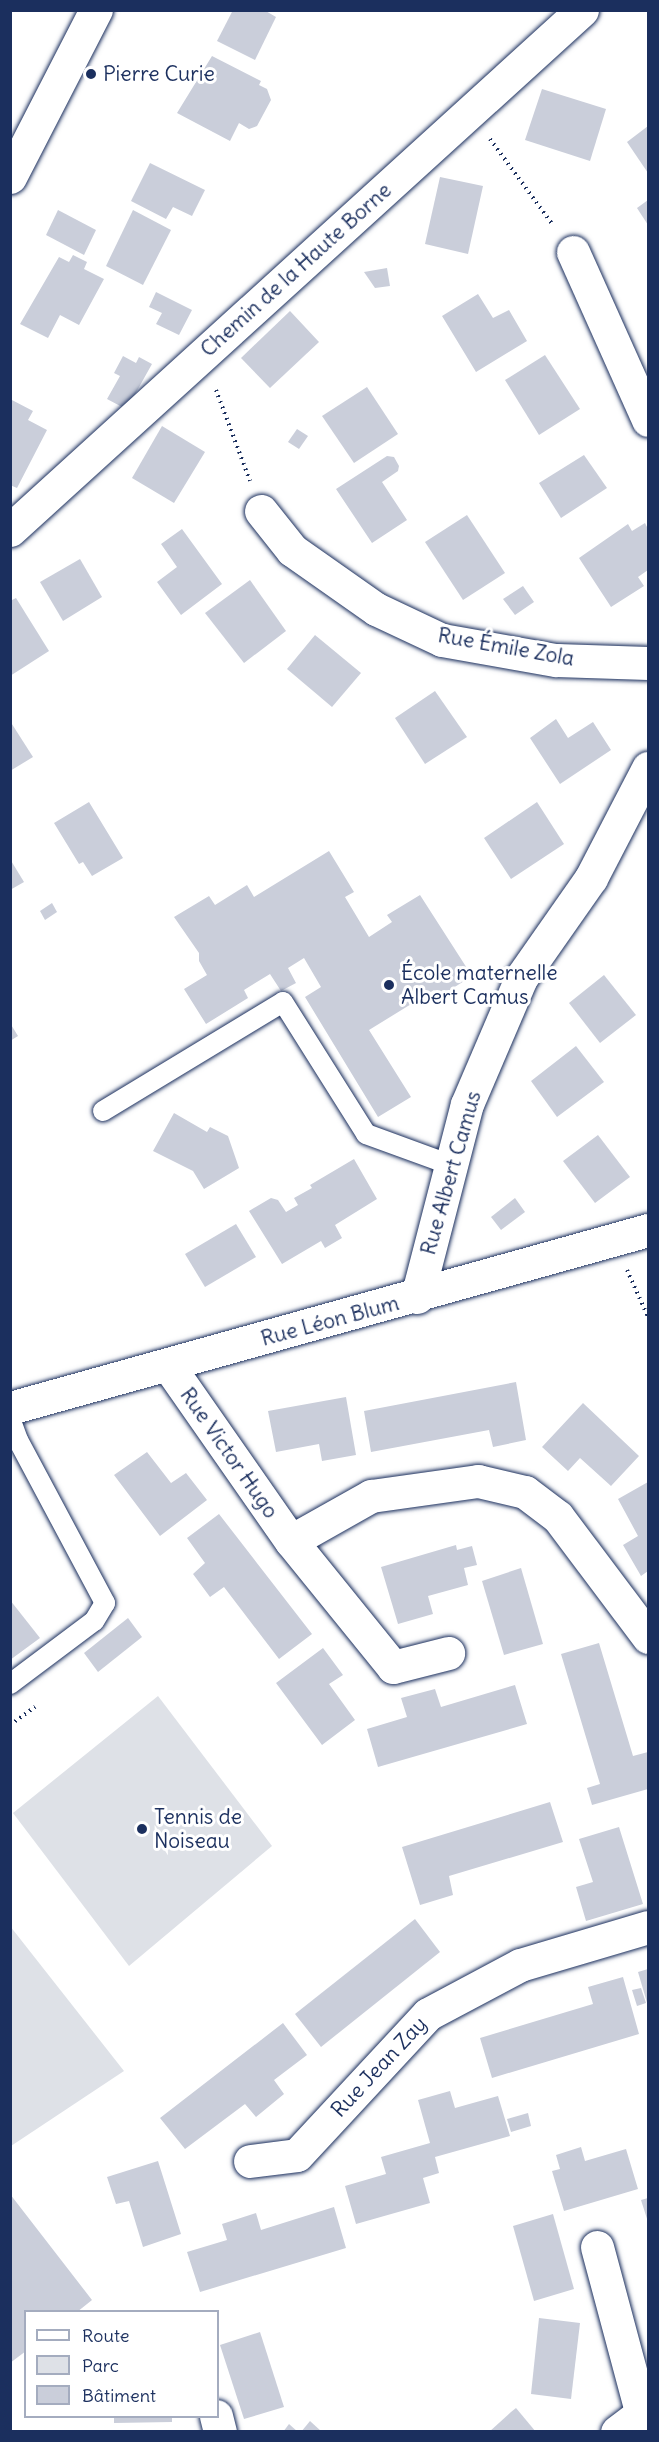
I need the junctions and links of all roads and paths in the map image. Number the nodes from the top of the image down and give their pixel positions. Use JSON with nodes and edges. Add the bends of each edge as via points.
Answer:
{"nodes":[{"id":1,"x":96,"y":10,"type":"edge"},
{"id":2,"x":582,"y":10,"type":"edge"},
{"id":3,"x":470,"y":112,"type":"junction"},
{"id":4,"x":10,"y":177,"type":"edge"},
{"id":5,"x":573,"y":252,"type":"joint"},
{"id":6,"x":203,"y":355,"type":"junction"},
{"id":7,"x":648,"y":420,"type":"edge"},
{"id":8,"x":261,"y":511,"type":"joint"},
{"id":9,"x":10,"y":530,"type":"edge"},
{"id":10,"x":648,"y":663,"type":"edge"},
{"id":11,"x":648,"y":768,"type":"edge"},
{"id":12,"x":103,"y":1111,"type":"dead end"},
{"id":13,"x":451,"y":1165,"type":"junction"},
{"id":14,"x":648,"y":1230,"type":"edge"},
{"id":15,"x":613,"y":1240,"type":"junction"},
{"id":16,"x":417,"y":1297,"type":"junction"},
{"id":17,"x":648,"y":1317,"type":"edge"},
{"id":18,"x":168,"y":1365,"type":"junction"},
{"id":19,"x":10,"y":1408,"type":"edge"},
{"id":20,"x":10,"y":1418,"type":"edge"},
{"id":21,"x":291,"y":1541,"type":"junction"},
{"id":22,"x":648,"y":1637,"type":"edge"},
{"id":23,"x":448,"y":1653,"type":"dead end"},
{"id":24,"x":10,"y":1684,"type":"edge"},
{"id":25,"x":35,"y":1707,"type":"dead end"},
{"id":26,"x":10,"y":1725,"type":"edge"},
{"id":27,"x":648,"y":1927,"type":"edge"},
{"id":28,"x":250,"y":2161,"type":"dead end"},
{"id":29,"x":597,"y":2247,"type":"dead end"},
{"id":30,"x":645,"y":2410,"type":"edge"},
{"id":31,"x":616,"y":2432,"type":"edge"}],
"edges":[{"from":1,"to":4,"type":"street"},
{"from":2,"to":3,"type":"street","name":"Chemin de la Haute Borne"},
{"from":3,"to":5,"type":"path"},
{"from":3,"to":6,"type":"street","name":"Chemin de la Haute Borne"},
{"from":5,"to":7,"type":"street"},
{"from":6,"to":8,"type":"path"},
{"from":6,"to":9,"type":"street","name":"Chemin de la Haute Borne"},
{"from":8,"to":10,"type":"street","name":"Rue Émile Zola","via":[[292,550],[376,609],[442,640],[556,660]]},
{"from":11,"to":13,"type":"street","name":"Rue Albert Camus","via":[[591,878],[521,978],[467,1104]]},
{"from":12,"to":13,"type":"lane","via":[[283,1002],[366,1134]]},
{"from":13,"to":16,"type":"street","name":"Rue Albert Camus"},
{"from":14,"to":15,"type":"street","name":"Rue Léon Blum"},
{"from":15,"to":16,"type":"street","name":"Rue Léon Blum"},
{"from":15,"to":17,"type":"path"},
{"from":16,"to":18,"type":"street","name":"Rue Léon Blum"},
{"from":18,"to":19,"type":"street","name":"Rue Léon Blum"},
{"from":18,"to":21,"type":"street","name":"Rue Victor Hugo"},
{"from":20,"to":24,"type":"lane","via":[[105,1603],[94,1621]]},
{"from":21,"to":22,"type":"street","name":"Rue Victor Hugo","via":[[371,1496],[478,1481],[525,1492],[558,1517]]},
{"from":21,"to":23,"type":"street","name":"Rue Victor Hugo","via":[[393,1668]]},
{"from":25,"to":26,"type":"path"},
{"from":27,"to":28,"type":"street","name":"Rue Jean Zay","via":[[520,1965],[429,2014],[297,2155]]},
{"from":29,"to":30,"type":"street"},
{"from":30,"to":31,"type":"street"}]}
